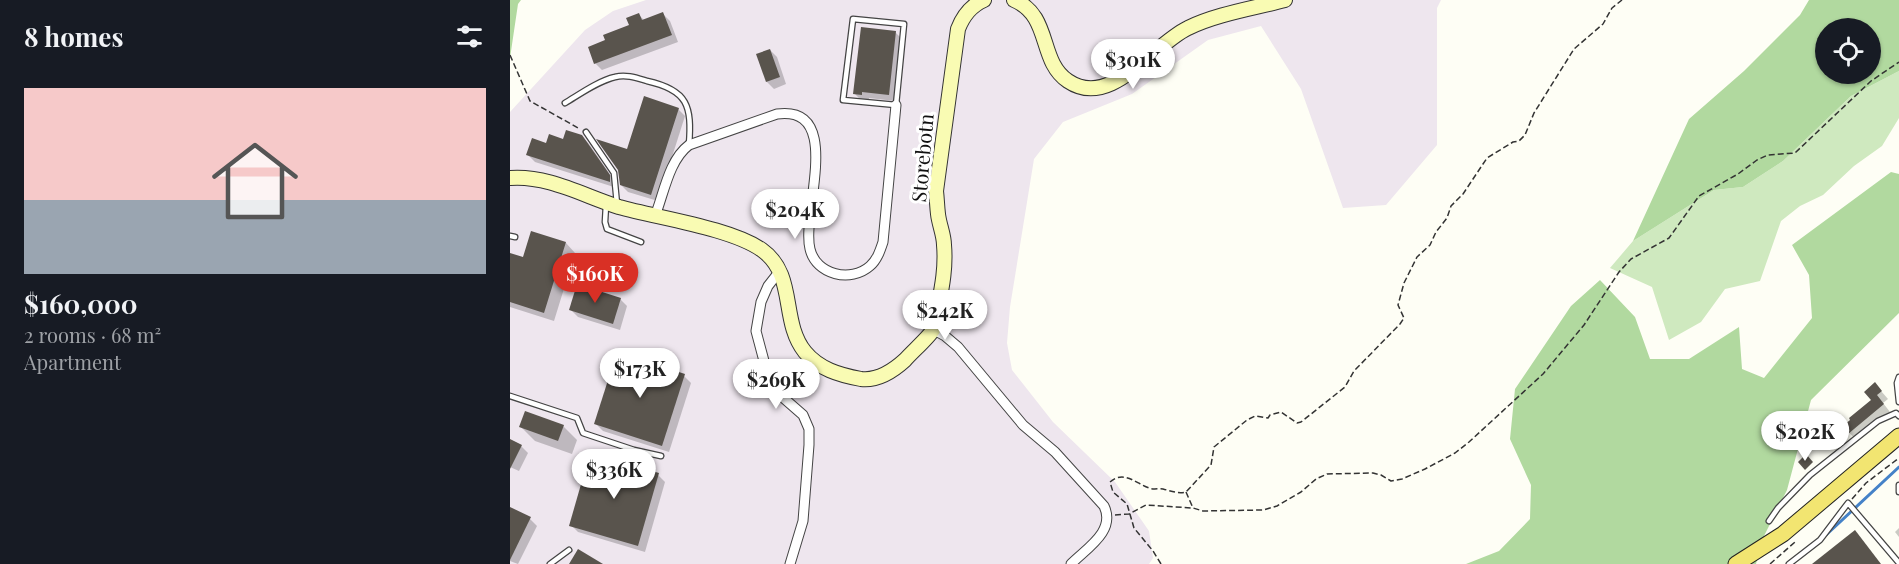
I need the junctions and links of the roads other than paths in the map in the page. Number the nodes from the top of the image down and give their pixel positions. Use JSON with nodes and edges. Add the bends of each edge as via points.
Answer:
{"nodes":[{"id":1,"x":984,"y":0,"type":"edge"},
{"id":2,"x":1014,"y":0,"type":"edge"},
{"id":3,"x":1285,"y":0,"type":"edge"},
{"id":4,"x":565,"y":103,"type":"dead end"},
{"id":5,"x":896,"y":105,"type":"junction"},
{"id":6,"x":586,"y":132,"type":"road end"},
{"id":7,"x":689,"y":145,"type":"junction"},
{"id":8,"x":510,"y":178,"type":"edge"},
{"id":9,"x":611,"y":204,"type":"junction"},
{"id":10,"x":656,"y":216,"type":"junction"},
{"id":11,"x":641,"y":242,"type":"dead end"},
{"id":12,"x":779,"y":272,"type":"junction"},
{"id":13,"x":934,"y":330,"type":"junction"},
{"id":14,"x":1899,"y":377,"type":"edge"},
{"id":15,"x":510,"y":396,"type":"edge"},
{"id":16,"x":1899,"y":402,"type":"edge"},
{"id":17,"x":1899,"y":416,"type":"edge"},
{"id":18,"x":1899,"y":436,"type":"edge"},
{"id":19,"x":661,"y":456,"type":"dead end"},
{"id":20,"x":1899,"y":484,"type":"edge"},
{"id":21,"x":1899,"y":492,"type":"edge"},
{"id":22,"x":1769,"y":522,"type":"dead end"},
{"id":23,"x":1783,"y":534,"type":"junction"},
{"id":24,"x":569,"y":550,"type":"dead end"},
{"id":25,"x":1898,"y":563,"type":"edge"},
{"id":26,"x":550,"y":564,"type":"edge"},
{"id":27,"x":790,"y":564,"type":"edge"},
{"id":28,"x":1071,"y":564,"type":"edge"},
{"id":29,"x":1736,"y":564,"type":"edge"},
{"id":30,"x":1751,"y":564,"type":"edge"},
{"id":31,"x":1789,"y":564,"type":"edge"}],
"edges":[{"from":1,"to":13,"type":"street","name":"Storebotn","via":[[963,16],[956,40],[936,191],[945,273]]},
{"from":2,"to":3,"type":"street","via":[[1037,18],[1060,75],[1077,86],[1095,89],[1116,82],[1188,28]]},
{"from":4,"to":7,"type":"lane","via":[[615,77],[663,84],[686,102]]},
{"from":5,"to":5,"type":"lane","via":[[904,24],[853,19],[843,100]]},
{"from":5,"to":7,"type":"street","name":"Storebotn","via":[[883,242],[871,266],[849,276],[827,270],[815,261],[810,249],[815,141],[812,127],[803,119],[792,113],[777,114]]},
{"from":6,"to":9,"type":"lane","via":[[614,173]]},
{"from":7,"to":10,"type":"street","via":[[676,159]]},
{"from":8,"to":9,"type":"street","via":[[544,181]]},
{"from":9,"to":10,"type":"street"},
{"from":9,"to":11,"type":"lane","via":[[605,222],[607,229]]},
{"from":10,"to":12,"type":"street","via":[[742,240],[770,256]]},
{"from":12,"to":13,"type":"street","via":[[795,339],[824,369],[845,376],[879,377],[895,369]]},
{"from":12,"to":27,"type":"street","via":[[761,302],[756,331],[764,361],[780,394],[803,415],[809,429],[802,521]]},
{"from":13,"to":28,"type":"street","via":[[958,347],[1023,425],[1055,452],[1104,506],[1105,529]]},
{"from":14,"to":16,"type":"lane"},
{"from":15,"to":19,"type":"lane","via":[[577,418],[584,433]]},
{"from":17,"to":22,"type":"lane","via":[[1896,413],[1878,421],[1810,475]]},
{"from":18,"to":23,"type":"main road"},
{"from":20,"to":21,"type":"lane"},
{"from":23,"to":29,"type":"main road"},
{"from":23,"to":30,"type":"main road"},
{"from":24,"to":26,"type":"lane"},
{"from":25,"to":31,"type":"lane","via":[[1848,503],[1820,540]]}]}
